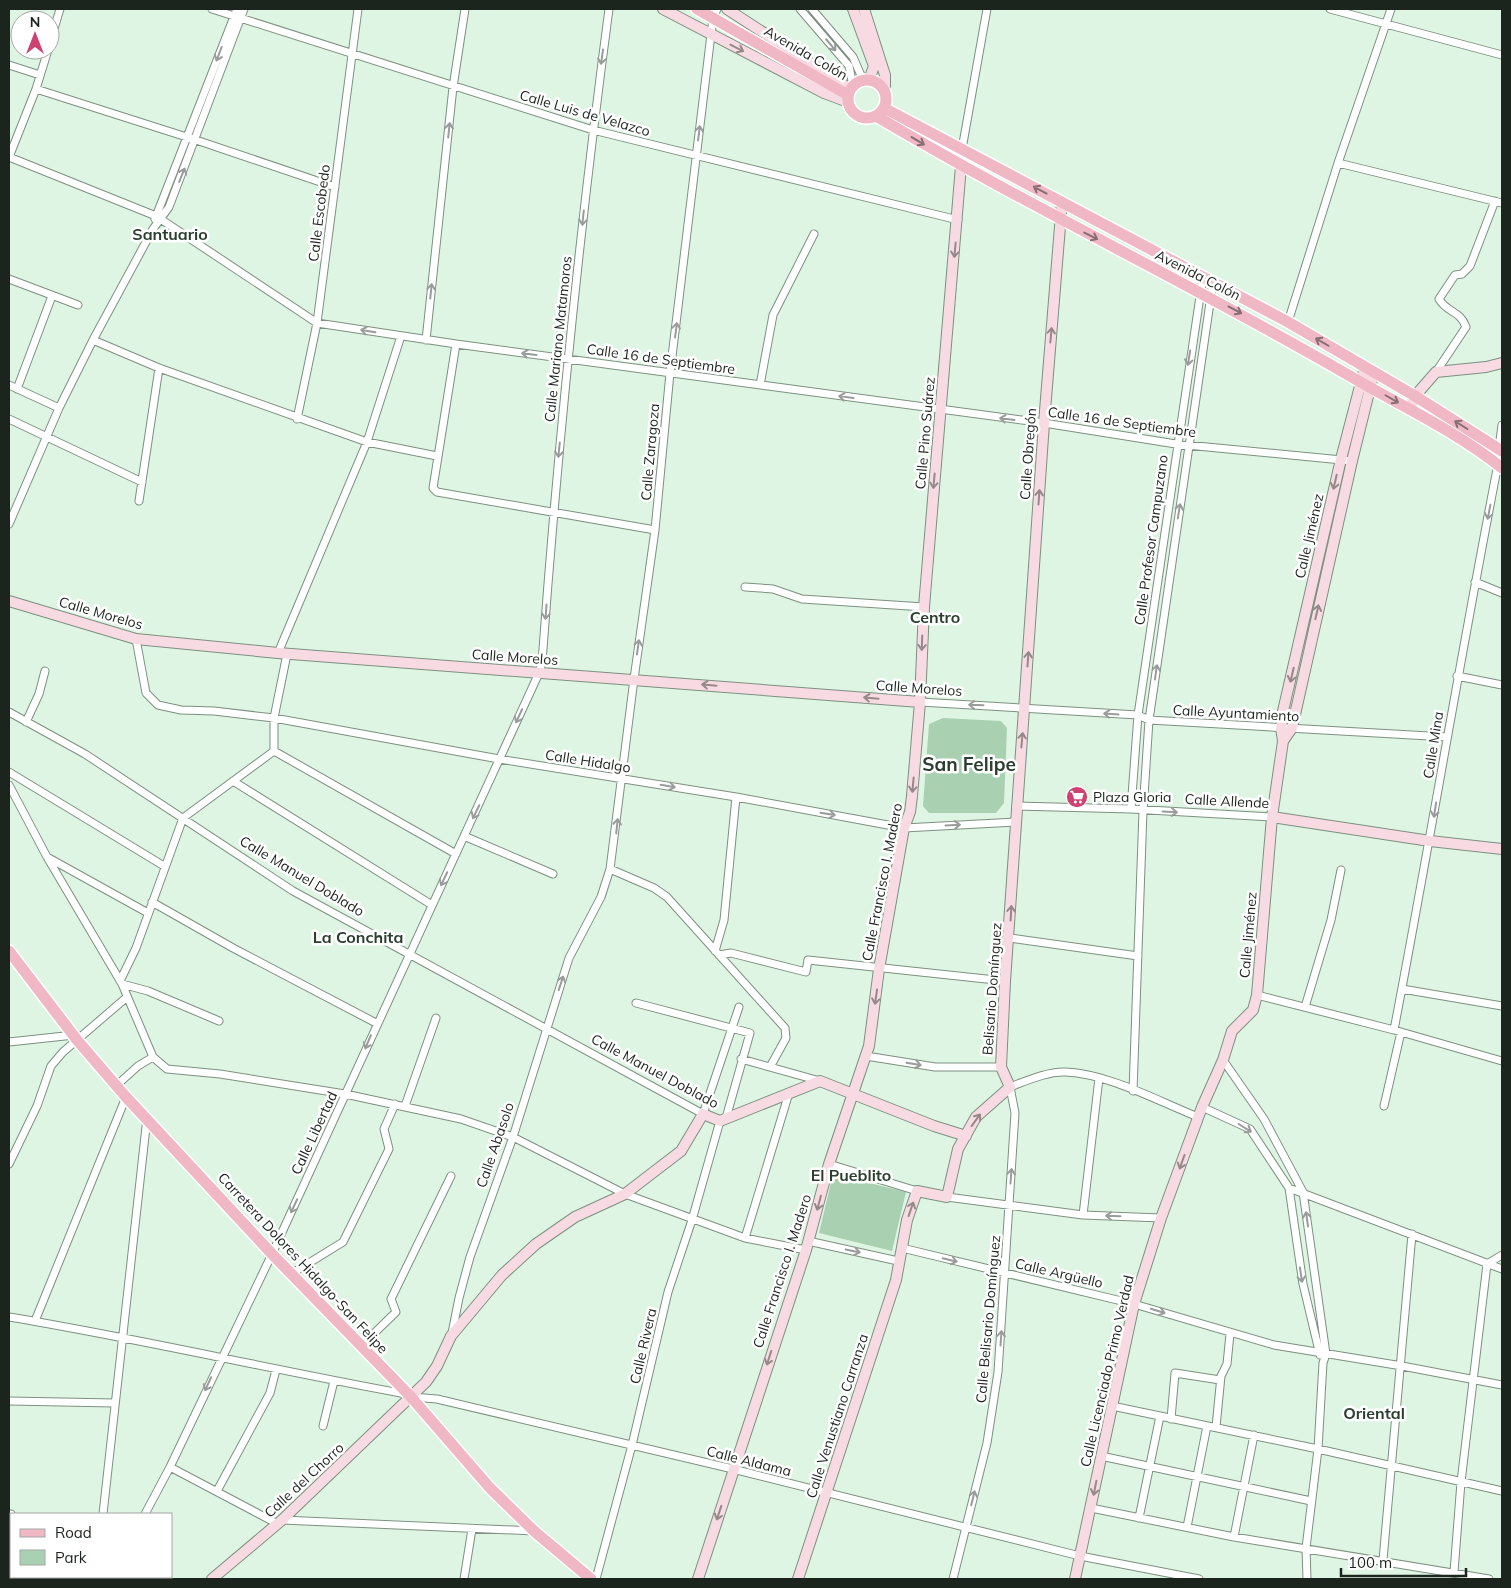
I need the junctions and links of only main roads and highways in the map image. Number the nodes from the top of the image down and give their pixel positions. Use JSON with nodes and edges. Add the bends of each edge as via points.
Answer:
{"nodes":[{"id":1,"x":697,"y":9,"type":"edge"},
{"id":2,"x":715,"y":13,"type":"edge"},
{"id":3,"x":855,"y":89,"type":"junction"},
{"id":4,"x":880,"y":112,"type":"junction"},
{"id":5,"x":1500,"y":450,"type":"edge"},
{"id":6,"x":1500,"y":466,"type":"edge"},
{"id":7,"x":9,"y":951,"type":"edge"},
{"id":8,"x":591,"y":1579,"type":"edge"}],
"edges":[{"from":1,"to":2,"type":"main road","name":"Avenida Colón"},
{"from":2,"to":3,"type":"main road","name":"Avenida Colón"},
{"from":3,"to":4,"type":"main road","via":[[854,113],[870,118]]},
{"from":3,"to":4,"type":"main road","via":[[879,84],[885,93]]},
{"from":5,"to":4,"type":"main road","name":"Avenida Colón","one_way":true,"via":[[1288,322],[962,149]]},
{"from":4,"to":6,"type":"main road","name":"Avenida Colón","one_way":true,"via":[[961,166],[1205,294],[1466,442]]},
{"from":7,"to":8,"type":"main road","name":"Carretera Dolores Hidalgo-San Felipe","via":[[126,1097],[360,1347],[410,1395],[490,1488]]}]}
